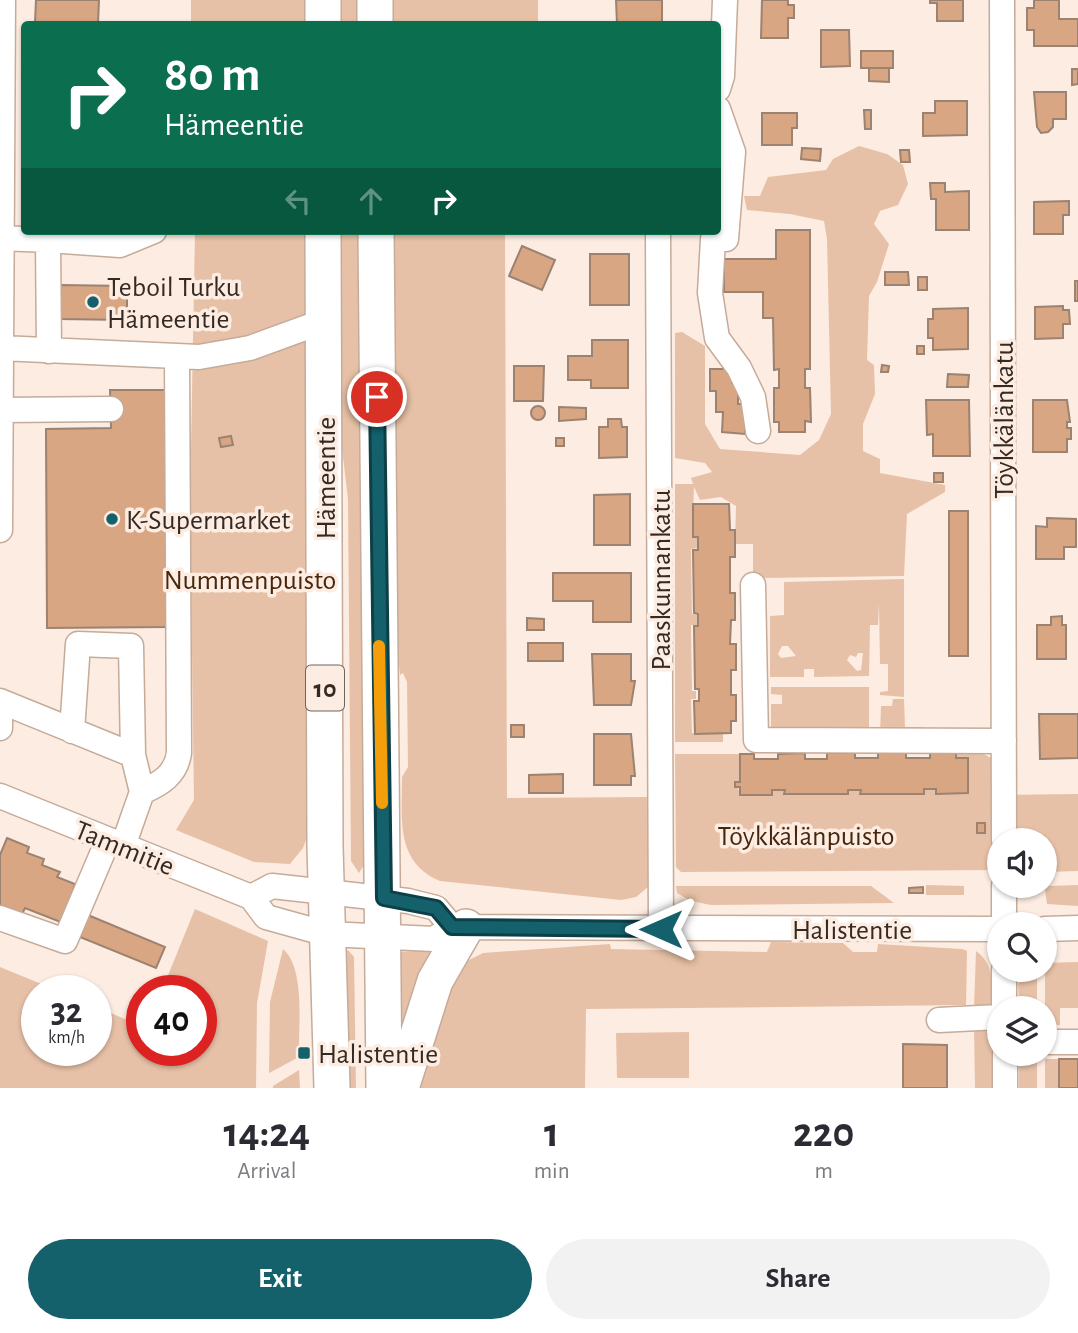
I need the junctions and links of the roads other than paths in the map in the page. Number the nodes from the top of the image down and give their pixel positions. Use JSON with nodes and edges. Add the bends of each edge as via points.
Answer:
{"nodes":[{"id":1,"x":3,"y":0,"type":"edge"},
{"id":2,"x":323,"y":0,"type":"edge"},
{"id":3,"x":375,"y":0,"type":"edge"},
{"id":4,"x":725,"y":0,"type":"edge"},
{"id":5,"x":1002,"y":0,"type":"edge"},
{"id":6,"x":323,"y":21,"type":"edge"},
{"id":7,"x":375,"y":21,"type":"edge"},
{"id":8,"x":721,"y":49,"type":"edge"},
{"id":9,"x":721,"y":118,"type":"edge"},
{"id":10,"x":144,"y":235,"type":"edge"},
{"id":11,"x":324,"y":235,"type":"edge"},
{"id":12,"x":376,"y":235,"type":"edge"},
{"id":13,"x":658,"y":235,"type":"edge"},
{"id":14,"x":1,"y":239,"type":"edge"},
{"id":15,"x":48,"y":240,"type":"junction"},
{"id":16,"x":324,"y":321,"type":"junction"},
{"id":17,"x":1,"y":348,"type":"edge"},
{"id":18,"x":49,"y":351,"type":"junction"},
{"id":19,"x":177,"y":357,"type":"junction"},
{"id":20,"x":1,"y":410,"type":"edge"},
{"id":21,"x":111,"y":410,"type":"dead end"},
{"id":22,"x":758,"y":430,"type":"dead end"},
{"id":23,"x":0,"y":530,"type":"edge"},
{"id":24,"x":753,"y":585,"type":"dead end"},
{"id":25,"x":0,"y":701,"type":"edge"},
{"id":26,"x":0,"y":714,"type":"edge"},
{"id":27,"x":0,"y":728,"type":"edge"},
{"id":28,"x":72,"y":732,"type":"junction"},
{"id":29,"x":1004,"y":741,"type":"junction"},
{"id":30,"x":133,"y":755,"type":"junction"},
{"id":31,"x":142,"y":792,"type":"junction"},
{"id":32,"x":0,"y":796,"type":"edge"},
{"id":33,"x":1004,"y":828,"type":"edge"},
{"id":34,"x":116,"y":843,"type":"junction"},
{"id":35,"x":326,"y":892,"type":"junction"},
{"id":36,"x":251,"y":897,"type":"junction"},
{"id":37,"x":384,"y":898,"type":"junction"},
{"id":38,"x":0,"y":918,"type":"edge"},
{"id":39,"x":459,"y":927,"type":"junction"},
{"id":40,"x":1078,"y":928,"type":"edge"},
{"id":41,"x":661,"y":929,"type":"junction"},
{"id":42,"x":987,"y":929,"type":"edge"},
{"id":43,"x":1057,"y":929,"type":"edge"},
{"id":44,"x":327,"y":934,"type":"junction"},
{"id":45,"x":382,"y":938,"type":"junction"},
{"id":46,"x":987,"y":1018,"type":"edge"},
{"id":47,"x":939,"y":1020,"type":"dead end"},
{"id":48,"x":1057,"y":1042,"type":"edge"},
{"id":49,"x":1078,"y":1042,"type":"edge"},
{"id":50,"x":1005,"y":1066,"type":"edge"},
{"id":51,"x":332,"y":1088,"type":"edge"},
{"id":52,"x":384,"y":1088,"type":"edge"},
{"id":53,"x":401,"y":1088,"type":"edge"},
{"id":54,"x":1005,"y":1088,"type":"edge"}],
"edges":[{"from":1,"to":14,"type":"street"},
{"from":2,"to":6,"type":"highway"},
{"from":3,"to":7,"type":"highway"},
{"from":4,"to":8,"type":"street"},
{"from":5,"to":29,"type":"street","name":"Töykkälänkatu"},
{"from":9,"to":22,"type":"street","via":[[733,152],[728,230],[726,239],[713,239],[710,293],[717,338],[739,368],[752,397]]},
{"from":10,"to":15,"type":"street","via":[[120,245]]},
{"from":11,"to":16,"type":"highway","name":"Hämeentie","number":"10"},
{"from":12,"to":37,"type":"highway","name":"Hämeentie","number":"10"},
{"from":13,"to":41,"type":"street","name":"Paaskunnankatu"},
{"from":14,"to":15,"type":"street"},
{"from":14,"to":17,"type":"street"},
{"from":15,"to":18,"type":"street"},
{"from":16,"to":19,"type":"street","via":[[250,348]]},
{"from":16,"to":35,"type":"highway","name":"Hämeentie","number":"10"},
{"from":17,"to":18,"type":"street"},
{"from":17,"to":20,"type":"street"},
{"from":18,"to":19,"type":"street"},
{"from":19,"to":31,"type":"street","via":[[179,753],[178,762],[162,782]]},
{"from":20,"to":21,"type":"street"},
{"from":20,"to":23,"type":"street"},
{"from":24,"to":29,"type":"street","via":[[755,740]]},
{"from":25,"to":28,"type":"street"},
{"from":26,"to":27,"type":"street"},
{"from":28,"to":30,"type":"street"},
{"from":28,"to":30,"type":"street","via":[[78,644],[131,646]]},
{"from":29,"to":33,"type":"street","name":"Töykkälänkatu"},
{"from":30,"to":31,"type":"street"},
{"from":31,"to":34,"type":"street"},
{"from":32,"to":34,"type":"street","name":"Tammitie"},
{"from":34,"to":36,"type":"street","name":"Tammitie"},
{"from":34,"to":38,"type":"street","via":[[65,941]]},
{"from":35,"to":36,"type":"street","via":[[272,886]]},
{"from":35,"to":37,"type":"street"},
{"from":35,"to":44,"type":"highway","name":"Hämeentie","number":"10"},
{"from":36,"to":44,"type":"street","name":"Tammitie","via":[[266,917]]},
{"from":37,"to":39,"type":"street","via":[[436,908]]},
{"from":37,"to":45,"type":"highway","name":"Hämeentie","number":"10"},
{"from":39,"to":41,"type":"street","name":"Halistentie"},
{"from":39,"to":45,"type":"street","name":"Halistentie","via":[[434,939]]},
{"from":39,"to":53,"type":"highway","via":[[435,981]]},
{"from":40,"to":43,"type":"street"},
{"from":41,"to":42,"type":"street","name":"Halistentie"},
{"from":44,"to":45,"type":"street","name":"Halistentie"},
{"from":44,"to":51,"type":"highway","number":"10"},
{"from":45,"to":52,"type":"highway","number":"10"},
{"from":46,"to":47,"type":"street"},
{"from":48,"to":49,"type":"street"},
{"from":50,"to":54,"type":"street"}]}
